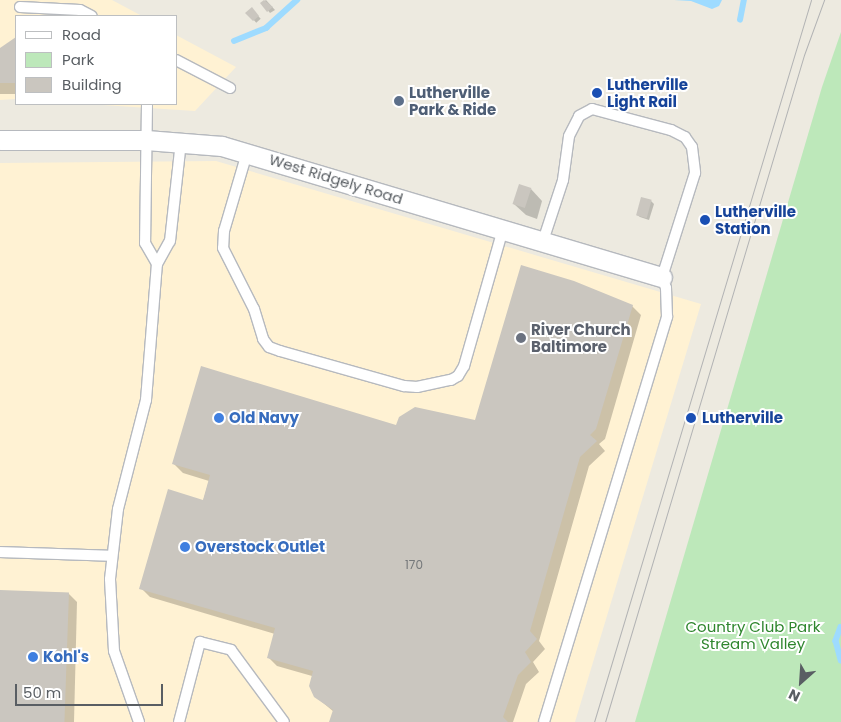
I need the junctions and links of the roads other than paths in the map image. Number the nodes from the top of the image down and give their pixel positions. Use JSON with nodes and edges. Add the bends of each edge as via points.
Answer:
{"nodes":[{"id":1,"x":20,"y":7,"type":"dead end"},
{"id":2,"x":90,"y":15,"type":"edge"},
{"id":3,"x":178,"y":61,"type":"edge"},
{"id":4,"x":230,"y":88,"type":"dead end"},
{"id":5,"x":147,"y":105,"type":"edge"},
{"id":6,"x":0,"y":140,"type":"edge"},
{"id":7,"x":146,"y":140,"type":"junction"},
{"id":8,"x":181,"y":141,"type":"junction"},
{"id":9,"x":247,"y":152,"type":"junction"},
{"id":10,"x":503,"y":229,"type":"junction"},
{"id":11,"x":543,"y":241,"type":"junction"},
{"id":12,"x":158,"y":264,"type":"junction"},
{"id":13,"x":662,"y":277,"type":"junction"},
{"id":14,"x":0,"y":552,"type":"edge"},
{"id":15,"x":112,"y":556,"type":"junction"},
{"id":16,"x":139,"y":722,"type":"edge"},
{"id":17,"x":179,"y":722,"type":"edge"},
{"id":18,"x":284,"y":722,"type":"edge"},
{"id":19,"x":544,"y":722,"type":"edge"}],
"edges":[{"from":1,"to":2,"type":"lane","via":[[80,10]]},
{"from":3,"to":4,"type":"lane"},
{"from":5,"to":7,"type":"lane"},
{"from":6,"to":7,"type":"street","name":"West Ridgely Road"},
{"from":7,"to":8,"type":"street","name":"West Ridgely Road"},
{"from":7,"to":12,"type":"lane","via":[[145,243]]},
{"from":8,"to":9,"type":"street","name":"West Ridgely Road"},
{"from":8,"to":12,"type":"lane","via":[[170,241]]},
{"from":9,"to":10,"type":"street","name":"West Ridgely Road"},
{"from":9,"to":10,"type":"lane","via":[[224,231],[223,248],[254,309],[263,339],[269,347],[280,351],[404,386],[417,387],[451,380],[464,366]]},
{"from":10,"to":11,"type":"street","name":"West Ridgely Road"},
{"from":11,"to":13,"type":"street","name":"West Ridgely Road"},
{"from":11,"to":13,"type":"lane","via":[[563,180],[569,136],[579,116],[592,109],[671,130],[685,138],[696,160],[695,173]]},
{"from":12,"to":15,"type":"lane","via":[[146,400],[118,509]]},
{"from":13,"to":19,"type":"lane","via":[[666,288],[667,317]]},
{"from":14,"to":15,"type":"lane"},
{"from":15,"to":16,"type":"lane","via":[[109,593],[114,651],[131,707]]},
{"from":17,"to":18,"type":"lane","via":[[200,642],[232,650]]}]}
